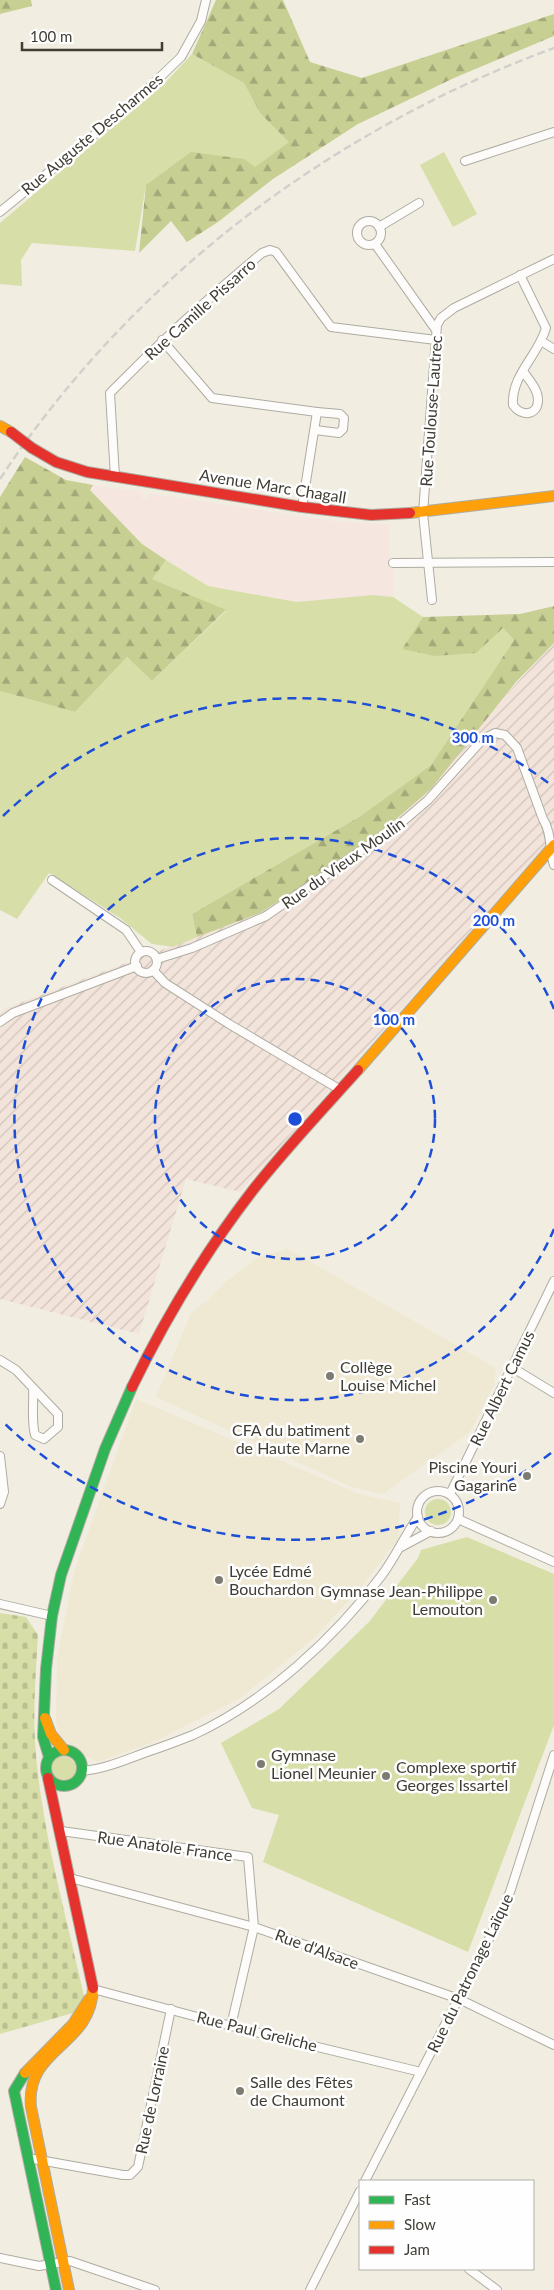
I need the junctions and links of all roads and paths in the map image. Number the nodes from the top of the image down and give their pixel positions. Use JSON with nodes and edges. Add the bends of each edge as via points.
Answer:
{"nodes":[{"id":1,"x":206,"y":0,"type":"edge"},
{"id":2,"x":554,"y":132,"type":"edge"},
{"id":3,"x":465,"y":161,"type":"dead end"},
{"id":4,"x":419,"y":203,"type":"dead end"},
{"id":5,"x":0,"y":212,"type":"edge"},
{"id":6,"x":379,"y":227,"type":"junction"},
{"id":7,"x":375,"y":244,"type":"junction"},
{"id":8,"x":554,"y":259,"type":"edge"},
{"id":9,"x":520,"y":275,"type":"junction"},
{"id":10,"x":436,"y":330,"type":"junction"},
{"id":11,"x":162,"y":340,"type":"junction"},
{"id":12,"x":436,"y":340,"type":"junction"},
{"id":13,"x":541,"y":342,"type":"junction"},
{"id":14,"x":554,"y":349,"type":"edge"},
{"id":15,"x":523,"y":371,"type":"junction"},
{"id":16,"x":318,"y":412,"type":"junction"},
{"id":17,"x":0,"y":426,"type":"edge"},
{"id":18,"x":315,"y":430,"type":"junction"},
{"id":19,"x":114,"y":477,"type":"junction"},
{"id":20,"x":554,"y":496,"type":"edge"},
{"id":21,"x":302,"y":507,"type":"junction"},
{"id":22,"x":422,"y":513,"type":"junction"},
{"id":23,"x":554,"y":562,"type":"edge"},
{"id":24,"x":393,"y":563,"type":"dead end"},
{"id":25,"x":428,"y":563,"type":"junction"},
{"id":26,"x":432,"y":600,"type":"dead end"},
{"id":27,"x":552,"y":847,"type":"edge"},
{"id":28,"x":554,"y":865,"type":"edge"},
{"id":29,"x":52,"y":880,"type":"dead end"},
{"id":30,"x":141,"y":952,"type":"junction"},
{"id":31,"x":157,"y":959,"type":"junction"},
{"id":32,"x":136,"y":966,"type":"junction"},
{"id":33,"x":153,"y":970,"type":"junction"},
{"id":34,"x":0,"y":1022,"type":"edge"},
{"id":35,"x":339,"y":1089,"type":"junction"},
{"id":36,"x":554,"y":1281,"type":"edge"},
{"id":37,"x":0,"y":1360,"type":"edge"},
{"id":38,"x":513,"y":1368,"type":"junction"},
{"id":39,"x":33,"y":1388,"type":"junction"},
{"id":40,"x":554,"y":1393,"type":"edge"},
{"id":41,"x":0,"y":1456,"type":"edge"},
{"id":42,"x":450,"y":1494,"type":"junction"},
{"id":43,"x":0,"y":1504,"type":"edge"},
{"id":44,"x":418,"y":1517,"type":"junction"},
{"id":45,"x":458,"y":1519,"type":"junction"},
{"id":46,"x":430,"y":1531,"type":"junction"},
{"id":47,"x":400,"y":1548,"type":"junction"},
{"id":48,"x":554,"y":1562,"type":"edge"},
{"id":49,"x":0,"y":1604,"type":"edge"},
{"id":50,"x":52,"y":1616,"type":"junction"},
{"id":51,"x":44,"y":1715,"type":"junction"},
{"id":52,"x":64,"y":1750,"type":"junction"},
{"id":53,"x":554,"y":1755,"type":"edge"},
{"id":54,"x":49,"y":1757,"type":"junction"},
{"id":55,"x":82,"y":1771,"type":"junction"},
{"id":56,"x":48,"y":1778,"type":"junction"},
{"id":57,"x":66,"y":1786,"type":"junction"},
{"id":58,"x":56,"y":1809,"type":"junction"},
{"id":59,"x":61,"y":1831,"type":"junction"},
{"id":60,"x":70,"y":1878,"type":"junction"},
{"id":61,"x":254,"y":1927,"type":"junction"},
{"id":62,"x":93,"y":1989,"type":"junction"},
{"id":63,"x":459,"y":1999,"type":"junction"},
{"id":64,"x":171,"y":2009,"type":"junction"},
{"id":65,"x":231,"y":2026,"type":"junction"},
{"id":66,"x":554,"y":2045,"type":"edge"},
{"id":67,"x":421,"y":2072,"type":"junction"},
{"id":68,"x":28,"y":2158,"type":"junction"},
{"id":69,"x":43,"y":2161,"type":"junction"},
{"id":70,"x":366,"y":2180,"type":"edge"},
{"id":71,"x":359,"y":2193,"type":"edge"},
{"id":72,"x":0,"y":2258,"type":"edge"},
{"id":73,"x":63,"y":2262,"type":"junction"},
{"id":74,"x":50,"y":2264,"type":"junction"},
{"id":75,"x":470,"y":2270,"type":"edge"},
{"id":76,"x":56,"y":2290,"type":"edge"},
{"id":77,"x":69,"y":2290,"type":"edge"},
{"id":78,"x":155,"y":2290,"type":"edge"},
{"id":79,"x":310,"y":2290,"type":"edge"},
{"id":80,"x":497,"y":2290,"type":"edge"}],
"edges":[{"from":1,"to":5,"type":"street","name":"Rue Auguste Descharmes","via":[[201,21],[181,57],[132,104]]},
{"from":2,"to":3,"type":"street"},
{"from":4,"to":6,"type":"street"},
{"from":6,"to":7,"type":"street","via":[[380,238]]},
{"from":6,"to":7,"type":"street","via":[[374,222],[366,222],[358,230],[364,244]]},
{"from":7,"to":10,"type":"street"},
{"from":8,"to":9,"type":"street","name":"Rue Toulouse-Lautrec"},
{"from":9,"to":10,"type":"street","name":"Rue Toulouse-Lautrec","via":[[454,308],[439,321]]},
{"from":9,"to":13,"type":"street","via":[[546,328]]},
{"from":10,"to":12,"type":"street","name":"Rue Toulouse-Lautrec"},
{"from":11,"to":12,"type":"street","name":"Rue Camille Pissarro","via":[[214,292],[270,250],[276,252],[330,327]]},
{"from":11,"to":16,"type":"street","via":[[212,398]]},
{"from":11,"to":19,"type":"street","name":"Rue Camille Pissarro","via":[[110,393]]},
{"from":12,"to":22,"type":"street","name":"Rue Toulouse-Lautrec"},
{"from":13,"to":14,"type":"street"},
{"from":13,"to":15,"type":"street"},
{"from":15,"to":15,"type":"street","via":[[512,397],[517,412],[524,414],[536,408],[538,399]]},
{"from":16,"to":18,"type":"street"},
{"from":16,"to":18,"type":"street","via":[[340,414],[344,418],[344,429],[339,433]]},
{"from":17,"to":19,"type":"street","name":"Avenue Marc Chagall","bridge":true,"via":[[66,467]]},
{"from":18,"to":21,"type":"street"},
{"from":19,"to":21,"type":"street","name":"Avenue Marc Chagall"},
{"from":20,"to":22,"type":"street","name":"Avenue Marc Chagall"},
{"from":21,"to":22,"type":"street","name":"Avenue Marc Chagall","via":[[371,515]]},
{"from":22,"to":25,"type":"street","name":"Rue Toulouse-Lautrec"},
{"from":23,"to":25,"type":"street"},
{"from":24,"to":25,"type":"street"},
{"from":25,"to":26,"type":"street","name":"Rue Toulouse-Lautrec"},
{"from":27,"to":28,"type":"street"},
{"from":27,"to":31,"type":"street","name":"Rue du Vieux Moulin","via":[[549,828],[517,748],[505,735],[495,733],[483,739],[428,800],[400,824],[266,916],[192,948]]},
{"from":27,"to":35,"type":"street"},
{"from":29,"to":30,"type":"street","via":[[126,930]]},
{"from":30,"to":31,"type":"street","via":[[150,952]]},
{"from":30,"to":32,"type":"street","via":[[136,958]]},
{"from":31,"to":33,"type":"street"},
{"from":32,"to":33,"type":"street","via":[[144,972]]},
{"from":32,"to":34,"type":"street","via":[[13,1012]]},
{"from":33,"to":35,"type":"street","via":[[165,984]]},
{"from":35,"to":50,"type":"street","via":[[235,1213],[178,1299],[152,1346],[126,1399],[82,1510]]},
{"from":36,"to":38,"type":"street","name":"Rue Albert Camus"},
{"from":37,"to":39,"type":"street","via":[[16,1370]]},
{"from":38,"to":40,"type":"street"},
{"from":38,"to":42,"type":"street","name":"Rue Albert Camus"},
{"from":39,"to":39,"type":"street","via":[[32,1426],[35,1435],[44,1438],[58,1427],[58,1414]]},
{"from":41,"to":43,"type":"street","via":[[4,1492]]},
{"from":42,"to":44,"type":"street","via":[[438,1491],[427,1494],[419,1503]]},
{"from":42,"to":45,"type":"street","via":[[458,1505]]},
{"from":44,"to":46,"type":"street"},
{"from":44,"to":47,"type":"street"},
{"from":45,"to":46,"type":"street","via":[[444,1532]]},
{"from":45,"to":48,"type":"street"},
{"from":46,"to":47,"type":"street"},
{"from":47,"to":55,"type":"street","via":[[382,1575],[326,1637],[298,1665],[248,1703],[177,1741],[114,1764]]},
{"from":49,"to":50,"type":"street"},
{"from":50,"to":51,"type":"street"},
{"from":51,"to":52,"type":"street","via":[[51,1734]]},
{"from":51,"to":54,"type":"street","via":[[43,1737]]},
{"from":52,"to":54,"type":"street"},
{"from":52,"to":55,"type":"street","via":[[78,1757]]},
{"from":53,"to":63,"type":"street","name":"Rue du Patronage Laïque","via":[[510,1892]]},
{"from":54,"to":56,"type":"street"},
{"from":55,"to":57,"type":"street","via":[[77,1781]]},
{"from":56,"to":57,"type":"street","via":[[56,1785]]},
{"from":56,"to":58,"type":"street"},
{"from":57,"to":58,"type":"street"},
{"from":58,"to":59,"type":"street"},
{"from":59,"to":60,"type":"street"},
{"from":59,"to":61,"type":"street","name":"Rue Anatole France","via":[[248,1857]]},
{"from":60,"to":61,"type":"street","name":"Rue d'Alsace"},
{"from":60,"to":62,"type":"street"},
{"from":61,"to":63,"type":"street","name":"Rue d'Alsace"},
{"from":61,"to":65,"type":"street","name":"Rue Anatole France"},
{"from":62,"to":64,"type":"street","name":"Rue Paul Greliche"},
{"from":62,"to":68,"type":"street","via":[[71,2028],[29,2067],[14,2091]]},
{"from":62,"to":69,"type":"street","via":[[93,2003],[84,2024],[40,2066],[29,2089]]},
{"from":63,"to":66,"type":"street","name":"Rue d'Alsace"},
{"from":63,"to":67,"type":"street","name":"Rue du Patronage Laïque"},
{"from":64,"to":65,"type":"street","name":"Rue Paul Greliche"},
{"from":64,"to":69,"type":"street","name":"Rue de Lorraine","via":[[138,2167],[130,2175],[123,2175]]},
{"from":65,"to":67,"type":"street","name":"Rue Paul Greliche"},
{"from":67,"to":70,"type":"street","name":"Rue du Patronage Laïque"},
{"from":68,"to":69,"type":"street","name":"Rue de Lorraine"},
{"from":68,"to":74,"type":"street"},
{"from":69,"to":73,"type":"street"},
{"from":71,"to":79,"type":"street"},
{"from":72,"to":74,"type":"street","via":[[39,2266]]},
{"from":73,"to":74,"type":"street"},
{"from":73,"to":77,"type":"street"},
{"from":73,"to":78,"type":"street","via":[[84,2265]]},
{"from":74,"to":76,"type":"street"},
{"from":75,"to":80,"type":"street"}]}
